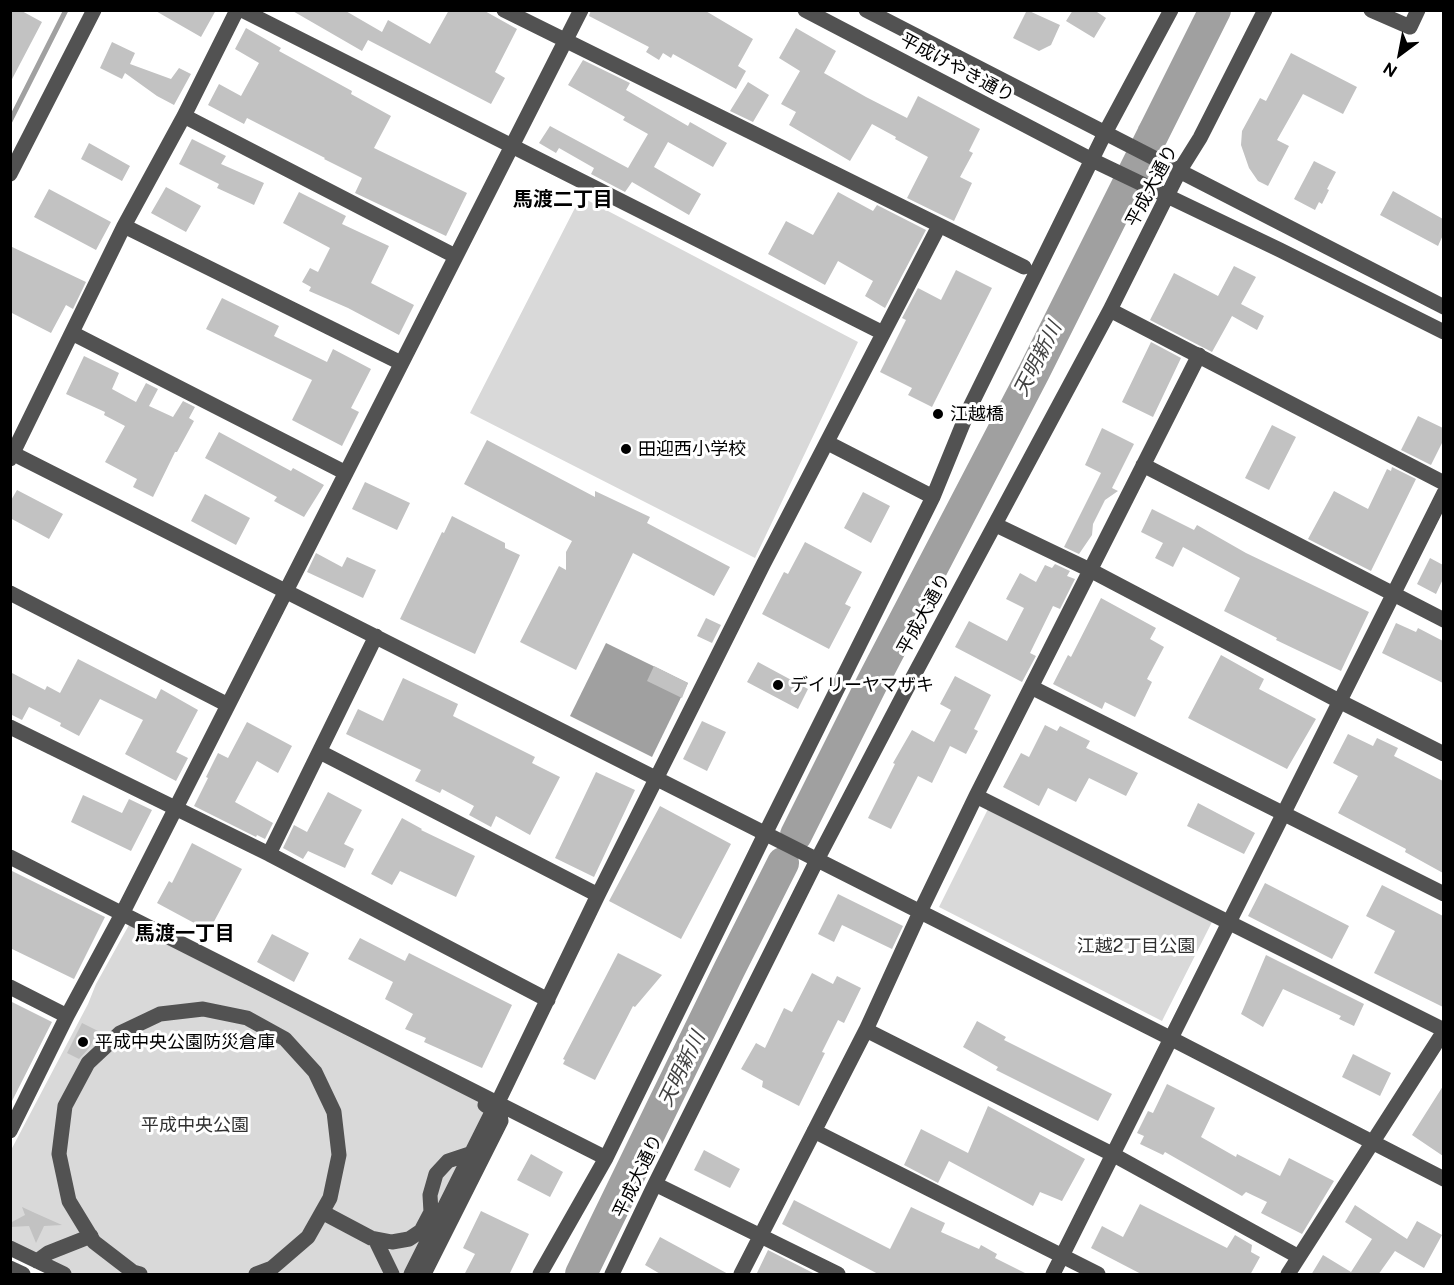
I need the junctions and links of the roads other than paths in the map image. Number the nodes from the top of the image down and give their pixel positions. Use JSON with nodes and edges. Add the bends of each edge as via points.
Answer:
{"nodes":[{"id":1,"x":94,"y":10,"type":"edge"},
{"id":2,"x":237,"y":10,"type":"edge"},
{"id":3,"x":242,"y":10,"type":"edge"},
{"id":4,"x":504,"y":10,"type":"edge"},
{"id":5,"x":581,"y":10,"type":"edge"},
{"id":6,"x":805,"y":10,"type":"edge"},
{"id":7,"x":866,"y":10,"type":"edge"},
{"id":8,"x":1265,"y":10,"type":"edge"},
{"id":9,"x":1371,"y":10,"type":"edge"},
{"id":10,"x":1418,"y":10,"type":"edge"},
{"id":11,"x":1165,"y":12,"type":"edge"},
{"id":12,"x":566,"y":42,"type":"junction"},
{"id":13,"x":184,"y":116,"type":"junction"},
{"id":14,"x":1105,"y":133,"type":"junction"},
{"id":15,"x":511,"y":147,"type":"junction"},
{"id":16,"x":1092,"y":160,"type":"junction"},
{"id":17,"x":1180,"y":170,"type":"junction"},
{"id":18,"x":10,"y":174,"type":"edge"},
{"id":19,"x":1167,"y":197,"type":"junction"},
{"id":20,"x":124,"y":226,"type":"junction"},
{"id":21,"x":939,"y":226,"type":"junction"},
{"id":22,"x":455,"y":256,"type":"junction"},
{"id":23,"x":1024,"y":267,"type":"dead end"},
{"id":24,"x":1443,"y":307,"type":"edge"},
{"id":25,"x":1110,"y":310,"type":"junction"},
{"id":26,"x":1443,"y":332,"type":"edge"},
{"id":27,"x":72,"y":333,"type":"junction"},
{"id":28,"x":884,"y":333,"type":"junction"},
{"id":29,"x":1199,"y":355,"type":"junction"},
{"id":30,"x":401,"y":363,"type":"junction"},
{"id":31,"x":828,"y":443,"type":"junction"},
{"id":32,"x":11,"y":455,"type":"edge"},
{"id":33,"x":1143,"y":465,"type":"junction"},
{"id":34,"x":346,"y":473,"type":"junction"},
{"id":35,"x":1443,"y":483,"type":"edge"},
{"id":36,"x":1443,"y":493,"type":"edge"},
{"id":37,"x":933,"y":497,"type":"junction"},
{"id":38,"x":996,"y":525,"type":"junction"},
{"id":39,"x":1090,"y":570,"type":"junction"},
{"id":40,"x":286,"y":591,"type":"junction"},
{"id":41,"x":10,"y":592,"type":"edge"},
{"id":42,"x":1394,"y":595,"type":"junction"},
{"id":43,"x":1443,"y":620,"type":"edge"},
{"id":44,"x":376,"y":636,"type":"junction"},
{"id":45,"x":1031,"y":687,"type":"junction"},
{"id":46,"x":1339,"y":701,"type":"junction"},
{"id":47,"x":228,"y":705,"type":"junction"},
{"id":48,"x":10,"y":727,"type":"edge"},
{"id":49,"x":320,"y":752,"type":"junction"},
{"id":50,"x":1443,"y":754,"type":"edge"},
{"id":51,"x":657,"y":779,"type":"junction"},
{"id":52,"x":976,"y":796,"type":"junction"},
{"id":53,"x":176,"y":809,"type":"junction"},
{"id":54,"x":1283,"y":813,"type":"junction"},
{"id":55,"x":770,"y":836,"type":"junction"},
{"id":56,"x":269,"y":854,"type":"junction"},
{"id":57,"x":10,"y":857,"type":"edge"},
{"id":58,"x":812,"y":858,"type":"junction"},
{"id":59,"x":1443,"y":894,"type":"edge"},
{"id":60,"x":598,"y":895,"type":"junction"},
{"id":61,"x":920,"y":912,"type":"junction"},
{"id":62,"x":122,"y":914,"type":"junction"},
{"id":63,"x":1229,"y":922,"type":"junction"},
{"id":64,"x":10,"y":987,"type":"edge"},
{"id":65,"x":548,"y":1000,"type":"junction"},
{"id":66,"x":67,"y":1016,"type":"junction"},
{"id":67,"x":866,"y":1030,"type":"junction"},
{"id":68,"x":1443,"y":1030,"type":"edge"},
{"id":69,"x":1170,"y":1038,"type":"junction"},
{"id":70,"x":475,"y":1098,"type":"dead end"},
{"id":71,"x":498,"y":1102,"type":"junction"},
{"id":72,"x":12,"y":1124,"type":"edge"},
{"id":73,"x":814,"y":1131,"type":"junction"},
{"id":74,"x":1371,"y":1142,"type":"junction"},
{"id":75,"x":472,"y":1153,"type":"junction"},
{"id":76,"x":1112,"y":1154,"type":"junction"},
{"id":77,"x":606,"y":1158,"type":"junction"},
{"id":78,"x":1443,"y":1179,"type":"edge"},
{"id":79,"x":655,"y":1184,"type":"junction"},
{"id":80,"x":322,"y":1212,"type":"junction"},
{"id":81,"x":91,"y":1236,"type":"junction"},
{"id":82,"x":761,"y":1236,"type":"junction"},
{"id":83,"x":375,"y":1239,"type":"junction"},
{"id":84,"x":10,"y":1248,"type":"edge"},
{"id":85,"x":1062,"y":1256,"type":"junction"},
{"id":86,"x":1299,"y":1257,"type":"junction"},
{"id":87,"x":37,"y":1261,"type":"junction"},
{"id":88,"x":10,"y":1268,"type":"edge"},
{"id":89,"x":274,"y":1271,"type":"edge"},
{"id":90,"x":23,"y":1275,"type":"edge"},
{"id":91,"x":64,"y":1275,"type":"edge"},
{"id":92,"x":140,"y":1275,"type":"edge"},
{"id":93,"x":256,"y":1275,"type":"edge"},
{"id":94,"x":392,"y":1275,"type":"edge"},
{"id":95,"x":411,"y":1275,"type":"edge"},
{"id":96,"x":424,"y":1275,"type":"edge"},
{"id":97,"x":540,"y":1275,"type":"edge"},
{"id":98,"x":612,"y":1275,"type":"edge"},
{"id":99,"x":741,"y":1275,"type":"edge"},
{"id":100,"x":838,"y":1275,"type":"edge"},
{"id":101,"x":1053,"y":1275,"type":"edge"},
{"id":102,"x":1098,"y":1275,"type":"edge"},
{"id":103,"x":1288,"y":1275,"type":"edge"}],
"edges":[{"from":1,"to":18,"type":"street"},
{"from":2,"to":13,"type":"street"},
{"from":3,"to":15,"type":"street"},
{"from":4,"to":12,"type":"street"},
{"from":5,"to":12,"type":"street"},
{"from":6,"to":16,"type":"street","name":"平成けやき通り"},
{"from":7,"to":14,"type":"street","name":"平成けやき通り"},
{"from":8,"to":17,"type":"street","name":"平成大通り"},
{"from":9,"to":10,"type":"street","via":[[1410,27]]},
{"from":11,"to":14,"type":"street","name":"平成大通り"},
{"from":12,"to":15,"type":"street"},
{"from":12,"to":21,"type":"street"},
{"from":13,"to":20,"type":"street"},
{"from":13,"to":22,"type":"street"},
{"from":14,"to":16,"type":"street","name":"平成大通り"},
{"from":14,"to":17,"type":"street","name":"平成けやき通り"},
{"from":15,"to":22,"type":"street"},
{"from":15,"to":28,"type":"street"},
{"from":16,"to":19,"type":"street","name":"平成けやき通り"},
{"from":16,"to":37,"type":"street","name":"平成大通り","via":[[969,409]]},
{"from":17,"to":19,"type":"street","name":"平成大通り"},
{"from":17,"to":24,"type":"street"},
{"from":19,"to":25,"type":"street","name":"平成大通り"},
{"from":19,"to":26,"type":"street"},
{"from":20,"to":27,"type":"street"},
{"from":20,"to":30,"type":"street"},
{"from":21,"to":23,"type":"street"},
{"from":21,"to":28,"type":"street"},
{"from":22,"to":30,"type":"street"},
{"from":25,"to":29,"type":"street"},
{"from":25,"to":38,"type":"street","name":"平成大通り"},
{"from":27,"to":32,"type":"street"},
{"from":27,"to":34,"type":"street"},
{"from":28,"to":31,"type":"street"},
{"from":29,"to":33,"type":"street"},
{"from":29,"to":35,"type":"street"},
{"from":30,"to":34,"type":"street"},
{"from":31,"to":37,"type":"street"},
{"from":31,"to":51,"type":"street"},
{"from":32,"to":40,"type":"street"},
{"from":33,"to":39,"type":"street"},
{"from":33,"to":42,"type":"street"},
{"from":34,"to":40,"type":"street"},
{"from":36,"to":42,"type":"street"},
{"from":37,"to":55,"type":"street","name":"平成大通り"},
{"from":38,"to":39,"type":"street"},
{"from":38,"to":58,"type":"street","name":"平成大通り"},
{"from":39,"to":45,"type":"street"},
{"from":39,"to":46,"type":"street"},
{"from":40,"to":44,"type":"street"},
{"from":40,"to":47,"type":"street"},
{"from":41,"to":47,"type":"street"},
{"from":42,"to":43,"type":"street"},
{"from":42,"to":46,"type":"street"},
{"from":44,"to":49,"type":"street"},
{"from":44,"to":51,"type":"street"},
{"from":45,"to":52,"type":"street"},
{"from":45,"to":54,"type":"street"},
{"from":46,"to":50,"type":"street"},
{"from":46,"to":54,"type":"street"},
{"from":47,"to":53,"type":"street"},
{"from":48,"to":53,"type":"street"},
{"from":49,"to":56,"type":"street"},
{"from":49,"to":60,"type":"street"},
{"from":51,"to":55,"type":"street"},
{"from":51,"to":60,"type":"street"},
{"from":52,"to":61,"type":"street"},
{"from":52,"to":63,"type":"street"},
{"from":53,"to":56,"type":"street"},
{"from":53,"to":62,"type":"street"},
{"from":54,"to":59,"type":"street"},
{"from":54,"to":63,"type":"street"},
{"from":55,"to":58,"type":"street"},
{"from":55,"to":77,"type":"street","name":"平成大通り"},
{"from":56,"to":65,"type":"street"},
{"from":57,"to":62,"type":"street"},
{"from":58,"to":61,"type":"street"},
{"from":58,"to":79,"type":"street","name":"平成大通り"},
{"from":60,"to":65,"type":"street"},
{"from":61,"to":67,"type":"street"},
{"from":61,"to":69,"type":"street"},
{"from":62,"to":66,"type":"street"},
{"from":62,"to":71,"type":"street","via":[[278,996]]},
{"from":63,"to":68,"type":"street"},
{"from":63,"to":69,"type":"street"},
{"from":64,"to":66,"type":"street"},
{"from":65,"to":71,"type":"street"},
{"from":66,"to":72,"type":"street"},
{"from":67,"to":73,"type":"street"},
{"from":67,"to":76,"type":"street"},
{"from":68,"to":74,"type":"street"},
{"from":69,"to":74,"type":"street"},
{"from":69,"to":76,"type":"street"},
{"from":70,"to":75,"type":"street","via":[[493,1110]]},
{"from":71,"to":77,"type":"street"},
{"from":71,"to":96,"type":"street","via":[[501,1121]]},
{"from":73,"to":82,"type":"street"},
{"from":73,"to":85,"type":"street"},
{"from":74,"to":78,"type":"street"},
{"from":74,"to":86,"type":"street"},
{"from":75,"to":83,"type":"street","via":[[448,1161],[436,1174],[430,1212],[421,1231],[409,1239],[392,1242]]},
{"from":75,"to":95,"type":"street"},
{"from":76,"to":85,"type":"street"},
{"from":76,"to":86,"type":"street"},
{"from":77,"to":97,"type":"street","name":"平成大通り"},
{"from":79,"to":82,"type":"street"},
{"from":79,"to":98,"type":"street","name":"平成大通り"},
{"from":80,"to":81,"type":"street","via":[[330,1198],[339,1155],[334,1112],[315,1071],[285,1039],[247,1018],[203,1009],[160,1014],[120,1033],[88,1063],[65,1106],[58,1154],[69,1201]]},
{"from":80,"to":83,"type":"street"},
{"from":80,"to":89,"type":"street","via":[[308,1237]]},
{"from":81,"to":87,"type":"street"},
{"from":81,"to":92,"type":"street"},
{"from":82,"to":99,"type":"street"},
{"from":82,"to":100,"type":"street"},
{"from":83,"to":94,"type":"street"},
{"from":84,"to":87,"type":"street"},
{"from":85,"to":101,"type":"street"},
{"from":85,"to":102,"type":"street"},
{"from":86,"to":103,"type":"street"},
{"from":87,"to":91,"type":"street"},
{"from":88,"to":90,"type":"street"},
{"from":89,"to":93,"type":"street"}]}
